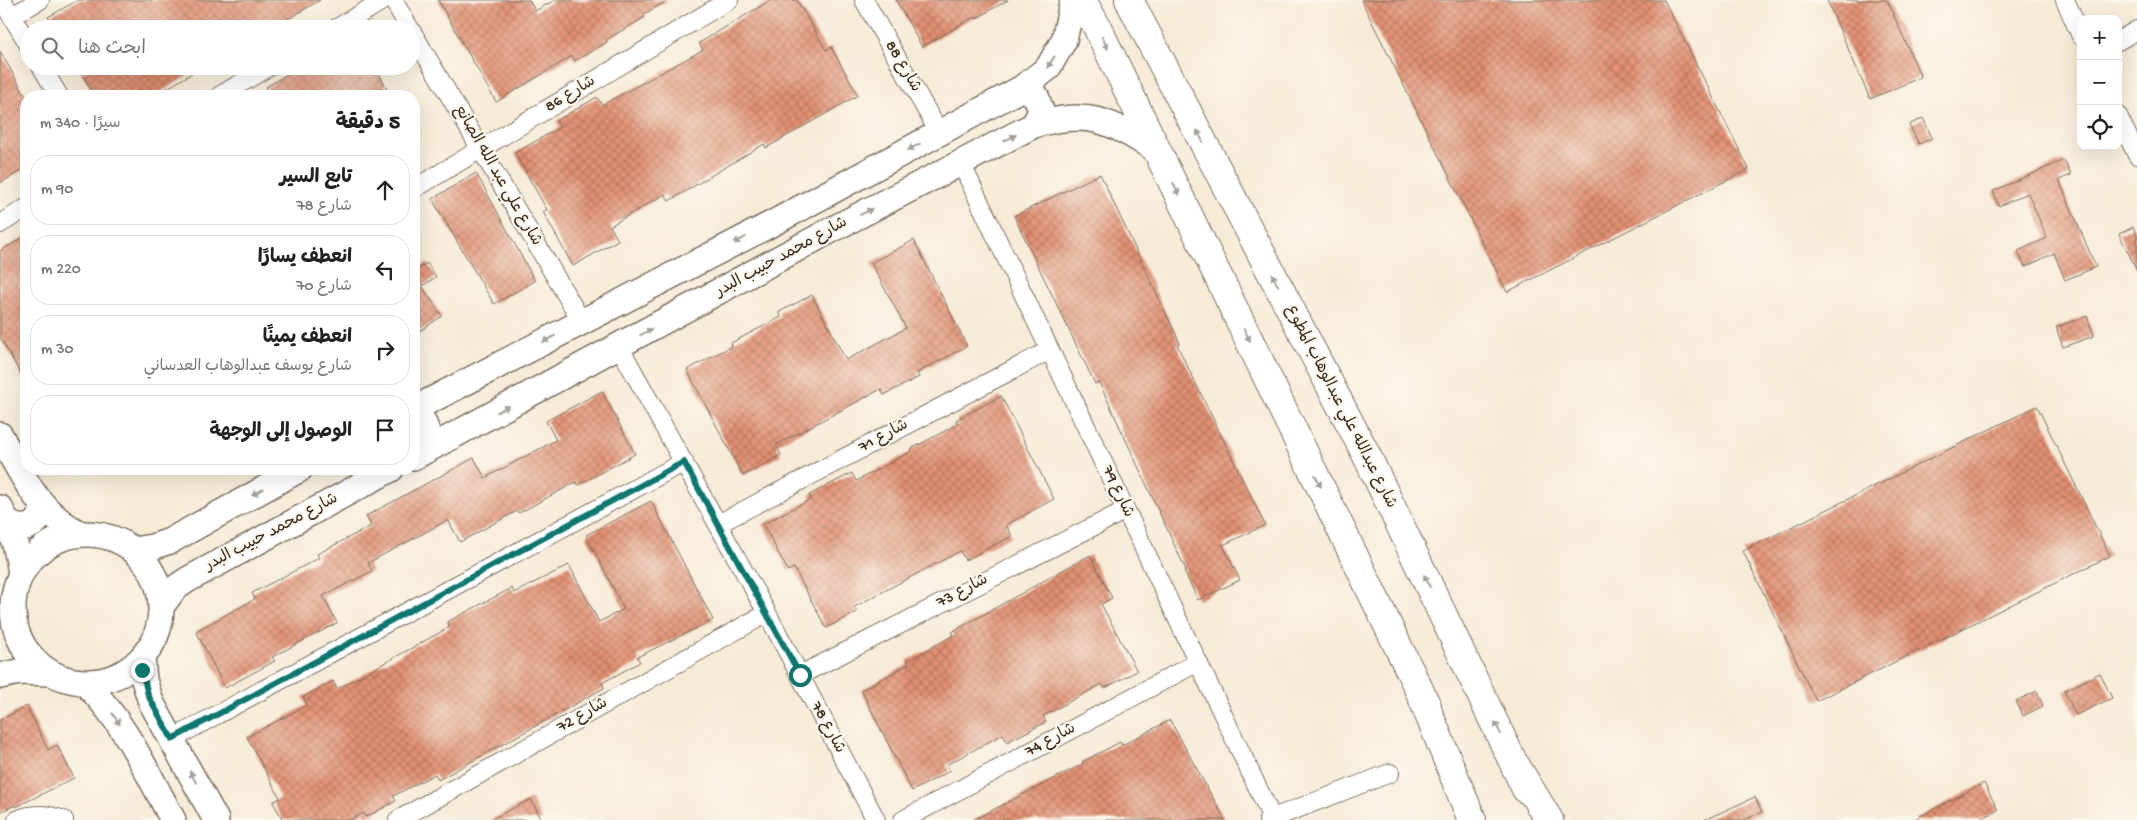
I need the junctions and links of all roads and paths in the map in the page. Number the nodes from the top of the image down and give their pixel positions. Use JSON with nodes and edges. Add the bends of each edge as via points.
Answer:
{"nodes":[{"id":1,"x":2,"y":0,"type":"edge"},
{"id":2,"x":40,"y":0,"type":"edge"},
{"id":3,"x":384,"y":0,"type":"edge"},
{"id":4,"x":393,"y":0,"type":"edge"},
{"id":5,"x":729,"y":0,"type":"edge"},
{"id":6,"x":864,"y":0,"type":"edge"},
{"id":7,"x":1073,"y":0,"type":"edge"},
{"id":8,"x":1082,"y":0,"type":"edge"},
{"id":9,"x":1129,"y":0,"type":"edge"},
{"id":10,"x":2064,"y":0,"type":"edge"},
{"id":11,"x":12,"y":16,"type":"junction"},
{"id":12,"x":350,"y":20,"type":"edge"},
{"id":13,"x":405,"y":20,"type":"edge"},
{"id":14,"x":2077,"y":28,"type":"edge"},
{"id":15,"x":20,"y":30,"type":"edge"},
{"id":16,"x":2137,"y":30,"type":"edge"},
{"id":17,"x":2122,"y":39,"type":"edge"},
{"id":18,"x":420,"y":44,"type":"edge"},
{"id":19,"x":46,"y":75,"type":"edge"},
{"id":20,"x":255,"y":75,"type":"edge"},
{"id":21,"x":1022,"y":88,"type":"junction"},
{"id":22,"x":55,"y":90,"type":"edge"},
{"id":23,"x":229,"y":90,"type":"edge"},
{"id":24,"x":2122,"y":124,"type":"edge"},
{"id":25,"x":1034,"y":125,"type":"junction"},
{"id":26,"x":940,"y":134,"type":"junction"},
{"id":27,"x":482,"y":149,"type":"junction"},
{"id":28,"x":1158,"y":152,"type":"junction"},
{"id":29,"x":2137,"y":155,"type":"edge"},
{"id":30,"x":961,"y":163,"type":"junction"},
{"id":31,"x":420,"y":185,"type":"edge"},
{"id":32,"x":822,"y":196,"type":"junction"},
{"id":33,"x":20,"y":212,"type":"edge"},
{"id":34,"x":774,"y":223,"type":"junction"},
{"id":35,"x":0,"y":224,"type":"edge"},
{"id":36,"x":835,"y":228,"type":"junction"},
{"id":37,"x":787,"y":255,"type":"junction"},
{"id":38,"x":582,"y":322,"type":"junction"},
{"id":39,"x":619,"y":346,"type":"junction"},
{"id":40,"x":1050,"y":350,"type":"junction"},
{"id":41,"x":451,"y":390,"type":"junction"},
{"id":42,"x":420,"y":407,"type":"edge"},
{"id":43,"x":420,"y":419,"type":"edge"},
{"id":44,"x":473,"y":425,"type":"junction"},
{"id":45,"x":0,"y":435,"type":"edge"},
{"id":46,"x":420,"y":450,"type":"edge"},
{"id":47,"x":420,"y":453,"type":"edge"},
{"id":48,"x":684,"y":462,"type":"junction"},
{"id":49,"x":20,"y":470,"type":"edge"},
{"id":50,"x":23,"y":475,"type":"edge"},
{"id":51,"x":281,"y":475,"type":"edge"},
{"id":52,"x":380,"y":475,"type":"edge"},
{"id":53,"x":42,"y":506,"type":"junction"},
{"id":54,"x":1126,"y":510,"type":"junction"},
{"id":55,"x":4,"y":516,"type":"edge"},
{"id":56,"x":718,"y":524,"type":"junction"},
{"id":57,"x":81,"y":534,"type":"junction"},
{"id":58,"x":133,"y":550,"type":"junction"},
{"id":59,"x":21,"y":574,"type":"junction"},
{"id":60,"x":161,"y":607,"type":"junction"},
{"id":61,"x":7,"y":611,"type":"edge"},
{"id":62,"x":767,"y":613,"type":"junction"},
{"id":63,"x":142,"y":658,"type":"junction"},
{"id":64,"x":1198,"y":662,"type":"junction"},
{"id":65,"x":50,"y":673,"type":"junction"},
{"id":66,"x":800,"y":675,"type":"junction"},
{"id":67,"x":0,"y":676,"type":"edge"},
{"id":68,"x":84,"y":683,"type":"junction"},
{"id":69,"x":1417,"y":685,"type":"junction"},
{"id":70,"x":172,"y":739,"type":"junction"},
{"id":71,"x":1516,"y":766,"type":"junction"},
{"id":72,"x":1390,"y":772,"type":"dead end"},
{"id":73,"x":426,"y":813,"type":"edge"},
{"id":74,"x":1271,"y":819,"type":"edge"},
{"id":75,"x":17,"y":820,"type":"edge"},
{"id":76,"x":64,"y":820,"type":"edge"},
{"id":77,"x":173,"y":820,"type":"edge"},
{"id":78,"x":216,"y":820,"type":"edge"},
{"id":79,"x":398,"y":820,"type":"edge"},
{"id":80,"x":876,"y":820,"type":"edge"},
{"id":81,"x":903,"y":820,"type":"edge"},
{"id":82,"x":1472,"y":820,"type":"edge"},
{"id":83,"x":1482,"y":820,"type":"edge"},
{"id":84,"x":1539,"y":820,"type":"edge"},
{"id":85,"x":1548,"y":820,"type":"edge"}],
"edges":[{"from":1,"to":11,"type":"street"},
{"from":2,"to":11,"type":"street"},
{"from":3,"to":12,"type":"street"},
{"from":4,"to":13,"type":"street","name":"شارع علي عبد الله الصانع"},
{"from":5,"to":27,"type":"street","name":"شارع 86"},
{"from":6,"to":26,"type":"street","name":"شارع 88"},
{"from":7,"to":21,"type":"street","one_way":true,"via":[[1064,40],[1048,68]]},
{"from":8,"to":28,"type":"main road","one_way":true},
{"from":71,"to":9,"type":"main road","name":"شارع عبدالله علي عبدالوهاب المطوع","one_way":true,"via":[[1367,456]]},
{"from":10,"to":14,"type":"street"},
{"from":11,"to":15,"type":"street"},
{"from":16,"to":17,"type":"street"},
{"from":18,"to":27,"type":"street","name":"شارع علي عبد الله الصانع"},
{"from":19,"to":22,"type":"street"},
{"from":20,"to":23,"type":"street"},
{"from":21,"to":25,"type":"street","via":[[1036,96],[1041,111]]},
{"from":21,"to":26,"type":"street"},
{"from":24,"to":29,"type":"street"},
{"from":25,"to":28,"type":"street","name":"شارع محمد حبيب البدر","via":[[1058,119],[1089,118],[1119,127]]},
{"from":30,"to":25,"type":"street","name":"شارع محمد حبيب البدر","one_way":true},
{"from":26,"to":32,"type":"street","one_way":true},
{"from":27,"to":31,"type":"street","name":"شارع 86"},
{"from":27,"to":38,"type":"street","name":"شارع علي عبد الله الصانع"},
{"from":28,"to":69,"type":"main road","one_way":true},
{"from":36,"to":30,"type":"street","name":"شارع محمد حبيب البدر","one_way":true},
{"from":30,"to":40,"type":"street","name":"شارع 79"},
{"from":32,"to":34,"type":"street"},
{"from":32,"to":36,"type":"street","via":[[817,209],[822,222]]},
{"from":33,"to":35,"type":"street"},
{"from":34,"to":37,"type":"street","via":[[786,237]]},
{"from":34,"to":38,"type":"street","one_way":true},
{"from":36,"to":37,"type":"street","name":"شارع محمد حبيب البدر"},
{"from":39,"to":37,"type":"street","name":"شارع محمد حبيب البدر","one_way":true},
{"from":38,"to":41,"type":"street","one_way":true},
{"from":44,"to":39,"type":"street","name":"شارع محمد حبيب البدر","one_way":true},
{"from":39,"to":48,"type":"street","name":"شارع 78"},
{"from":40,"to":54,"type":"street","name":"شارع 79"},
{"from":40,"to":56,"type":"street","name":"شارع 71"},
{"from":41,"to":42,"type":"street"},
{"from":41,"to":44,"type":"street","via":[[452,405]]},
{"from":43,"to":46,"type":"street","via":[[429,437]]},
{"from":44,"to":47,"type":"street","name":"شارع محمد حبيب البدر"},
{"from":45,"to":49,"type":"street"},
{"from":48,"to":56,"type":"street","name":"شارع 78"},
{"from":48,"to":70,"type":"street"},
{"from":50,"to":53,"type":"street"},
{"from":51,"to":58,"type":"street","one_way":true,"via":[[170,540],[152,548]]},
{"from":52,"to":60,"type":"street","name":"شارع محمد حبيب البدر","via":[[187,580],[174,589]]},
{"from":53,"to":55,"type":"street","via":[[38,521],[24,528],[16,527]]},
{"from":53,"to":57,"type":"street","via":[[59,522]]},
{"from":54,"to":64,"type":"street","name":"شارع 79"},
{"from":54,"to":66,"type":"street","name":"شارع 73"},
{"from":55,"to":59,"type":"street","via":[[16,546]]},
{"from":56,"to":62,"type":"street","name":"شارع 78"},
{"from":57,"to":58,"type":"street","via":[[114,539]]},
{"from":57,"to":59,"type":"street","via":[[46,546]]},
{"from":58,"to":60,"type":"street","via":[[156,582]]},
{"from":59,"to":61,"type":"street"},
{"from":60,"to":63,"type":"street","via":[[156,634]]},
{"from":61,"to":65,"type":"street","via":[[13,615],[21,642],[38,664]]},
{"from":62,"to":66,"type":"street","name":"شارع 78"},
{"from":62,"to":73,"type":"street","name":"شارع 72"},
{"from":63,"to":68,"type":"street","via":[[122,674]]},
{"from":63,"to":70,"type":"street","via":[[148,695]]},
{"from":64,"to":74,"type":"street","name":"شارع 79"},
{"from":64,"to":81,"type":"street","name":"شارع 74"},
{"from":65,"to":67,"type":"street","via":[[19,672]]},
{"from":65,"to":68,"type":"street"},
{"from":66,"to":80,"type":"street","name":"شارع 78"},
{"from":68,"to":77,"type":"street","one_way":true,"via":[[104,702],[125,732]]},
{"from":69,"to":82,"type":"main road"},
{"from":69,"to":83,"type":"main road"},
{"from":78,"to":70,"type":"street","one_way":true},
{"from":71,"to":84,"type":"main road","name":"شارع عبدالله علي عبدالوهاب المطوع"},
{"from":71,"to":85,"type":"main road"},
{"from":72,"to":74,"type":"street"},
{"from":73,"to":79,"type":"street","name":"شارع 72"},
{"from":75,"to":76,"type":"street","via":[[24,816],[46,815]]}]}
